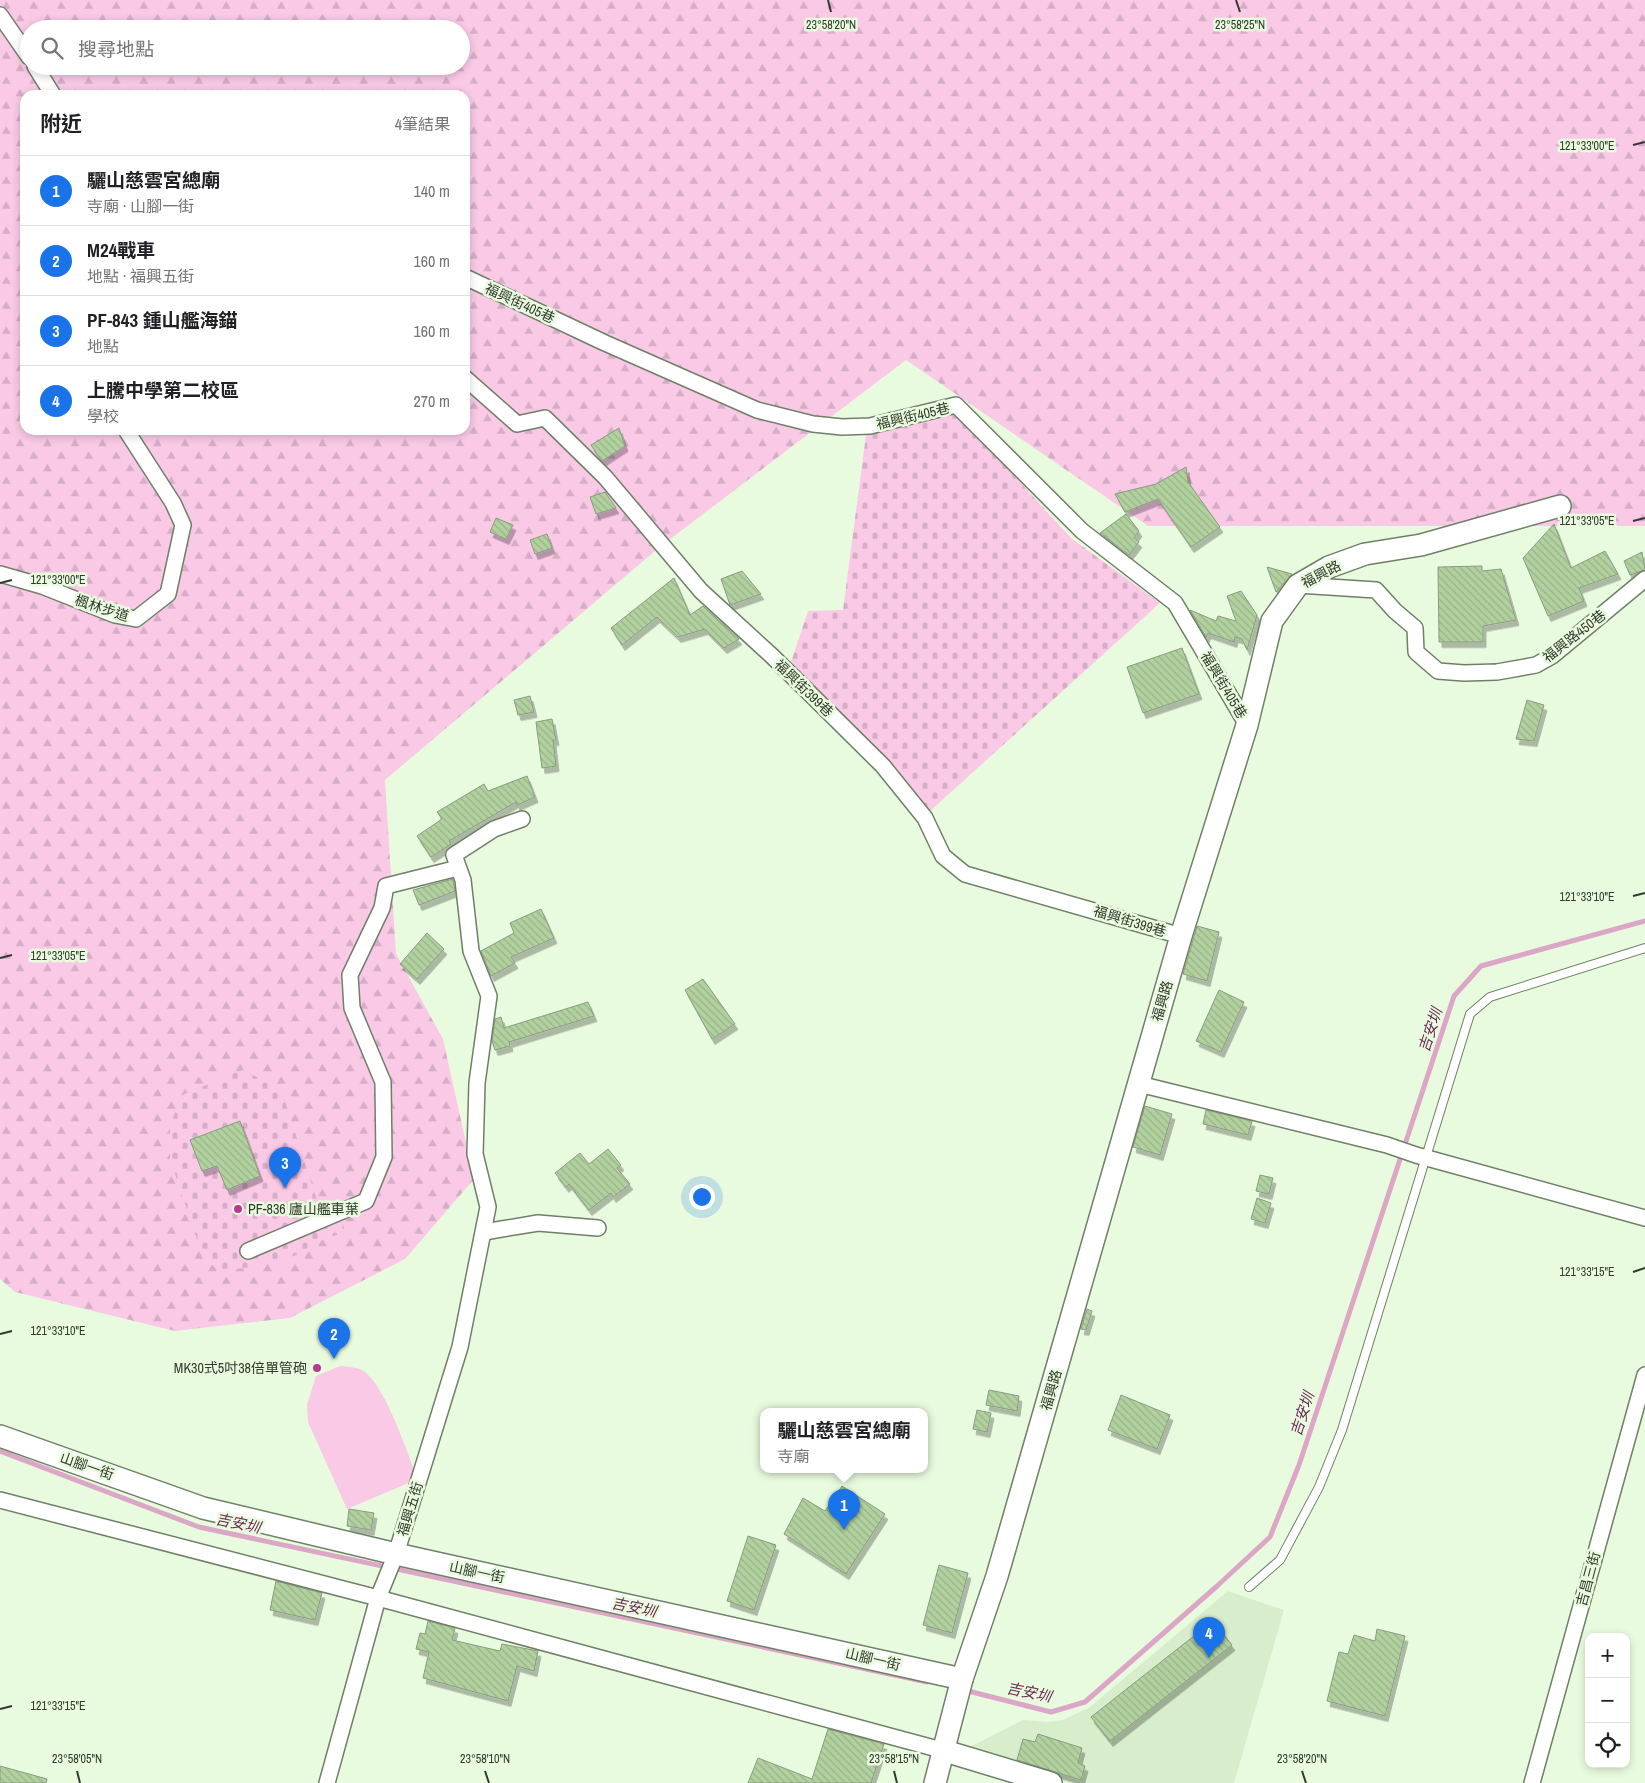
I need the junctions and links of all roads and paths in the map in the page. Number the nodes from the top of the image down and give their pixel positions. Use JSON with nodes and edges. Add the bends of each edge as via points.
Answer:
{"nodes":[{"id":1,"x":0,"y":15,"type":"edge"},
{"id":2,"x":20,"y":44,"type":"edge"},
{"id":3,"x":41,"y":75,"type":"edge"},
{"id":4,"x":50,"y":90,"type":"edge"},
{"id":5,"x":470,"y":279,"type":"edge"},
{"id":6,"x":470,"y":382,"type":"edge"},
{"id":7,"x":129,"y":435,"type":"edge"},
{"id":8,"x":1560,"y":506,"type":"dead end"},
{"id":9,"x":0,"y":574,"type":"edge"},
{"id":10,"x":1645,"y":579,"type":"edge"},
{"id":11,"x":1298,"y":586,"type":"junction"},
{"id":12,"x":1247,"y":724,"type":"junction"},
{"id":13,"x":522,"y":819,"type":"dead end"},
{"id":14,"x":458,"y":868,"type":"junction"},
{"id":15,"x":1181,"y":936,"type":"junction"},
{"id":16,"x":1645,"y":948,"type":"edge"},
{"id":17,"x":1139,"y":1084,"type":"junction"},
{"id":18,"x":1421,"y":1156,"type":"junction"},
{"id":19,"x":1645,"y":1218,"type":"edge"},
{"id":20,"x":598,"y":1228,"type":"dead end"},
{"id":21,"x":484,"y":1232,"type":"junction"},
{"id":22,"x":248,"y":1251,"type":"dead end"},
{"id":23,"x":1645,"y":1375,"type":"edge"},
{"id":24,"x":0,"y":1436,"type":"edge"},
{"id":25,"x":0,"y":1500,"type":"edge"},
{"id":26,"x":396,"y":1554,"type":"junction"},
{"id":27,"x":1249,"y":1586,"type":"dead end"},
{"id":28,"x":378,"y":1598,"type":"junction"},
{"id":29,"x":960,"y":1689,"type":"junction"},
{"id":30,"x":945,"y":1751,"type":"junction"},
{"id":31,"x":327,"y":1783,"type":"edge"},
{"id":32,"x":935,"y":1783,"type":"edge"},
{"id":33,"x":1050,"y":1783,"type":"edge"},
{"id":34,"x":1532,"y":1783,"type":"edge"}],
"edges":[{"from":1,"to":2,"type":"street"},
{"from":3,"to":4,"type":"street"},
{"from":5,"to":12,"type":"street","name":"福興街405巷","via":[[757,410],[812,424],[842,427],[870,426],[956,405],[1082,531],[1175,603]]},
{"from":6,"to":15,"type":"street","name":"福興街399巷","via":[[517,424],[544,418],[605,477],[701,591],[883,766],[925,818],[943,856],[952,865],[965,874]]},
{"from":7,"to":9,"type":"street","name":"楓林步道","via":[[173,503],[183,525],[168,594],[136,619],[115,615],[42,586]]},
{"from":8,"to":11,"type":"street","name":"福興路","via":[[1421,545],[1365,554],[1329,567]]},
{"from":10,"to":11,"type":"street","name":"福興路450巷","via":[[1552,656],[1536,665],[1497,672],[1464,673],[1438,671],[1416,652],[1415,628],[1376,590]]},
{"from":11,"to":12,"type":"street","name":"福興路","via":[[1272,621]]},
{"from":12,"to":15,"type":"street","name":"福興路"},
{"from":13,"to":14,"type":"street","via":[[494,829],[454,855]]},
{"from":14,"to":21,"type":"street","name":"福興五街","via":[[471,951],[489,996],[476,1092],[475,1154],[488,1207]]},
{"from":14,"to":22,"type":"street","via":[[386,886],[382,908],[350,974],[352,1008],[383,1082],[384,1156],[366,1201]]},
{"from":15,"to":17,"type":"street","name":"福興路"},
{"from":16,"to":18,"type":"lane","via":[[1490,997],[1470,1014]]},
{"from":17,"to":18,"type":"street"},
{"from":17,"to":29,"type":"street","name":"福興路","via":[[997,1576]]},
{"from":18,"to":19,"type":"street"},
{"from":18,"to":27,"type":"lane","via":[[1342,1430],[1319,1488],[1280,1560]]},
{"from":20,"to":21,"type":"street","via":[[538,1223]]},
{"from":21,"to":26,"type":"street","name":"福興五街","via":[[460,1347]]},
{"from":23,"to":34,"type":"street","name":"吉昌三街"},
{"from":24,"to":26,"type":"street","name":"山腳一街","via":[[204,1508]]},
{"from":25,"to":28,"type":"street"},
{"from":26,"to":28,"type":"street","name":"福興五街"},
{"from":26,"to":29,"type":"street","name":"山腳一街"},
{"from":28,"to":30,"type":"street"},
{"from":28,"to":31,"type":"street","name":"福興五街"},
{"from":29,"to":30,"type":"street","name":"福興路"},
{"from":30,"to":32,"type":"street","name":"福興路"},
{"from":30,"to":33,"type":"street"}]}
